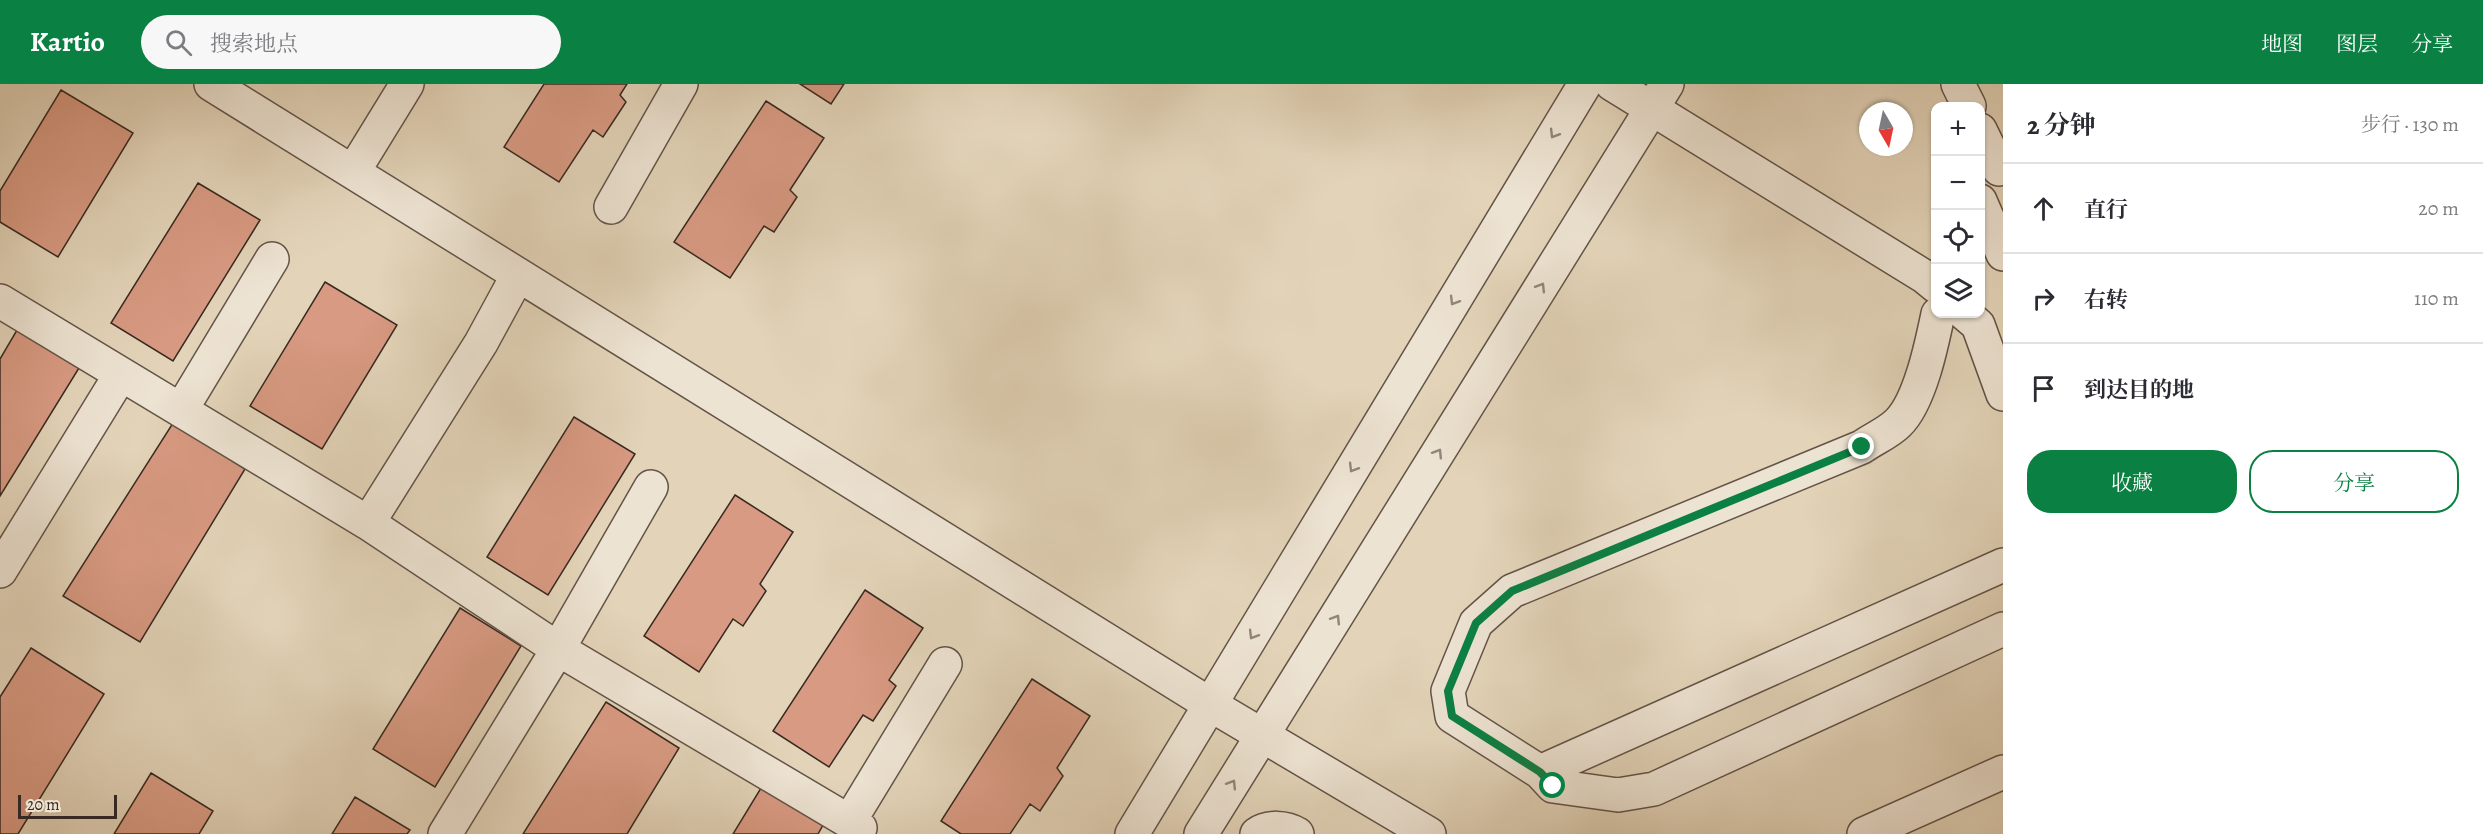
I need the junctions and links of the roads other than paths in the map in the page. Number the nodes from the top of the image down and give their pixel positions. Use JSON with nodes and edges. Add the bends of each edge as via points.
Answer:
{"nodes":[{"id":1,"x":211,"y":84,"type":"edge"},
{"id":2,"x":407,"y":84,"type":"edge"},
{"id":3,"x":681,"y":84,"type":"edge"},
{"id":4,"x":1585,"y":84,"type":"edge"},
{"id":5,"x":1612,"y":84,"type":"edge"},
{"id":6,"x":1958,"y":84,"type":"edge"},
{"id":7,"x":1659,"y":96,"type":"edge"},
{"id":8,"x":1967,"y":102,"type":"edge"},
{"id":9,"x":1985,"y":139,"type":"edge"},
{"id":10,"x":2001,"y":168,"type":"edge"},
{"id":11,"x":353,"y":172,"type":"junction"},
{"id":12,"x":1985,"y":192,"type":"edge"},
{"id":13,"x":611,"y":207,"type":"dead end"},
{"id":14,"x":1985,"y":210,"type":"edge"},
{"id":15,"x":2003,"y":254,"type":"edge"},
{"id":16,"x":272,"y":259,"type":"dead end"},
{"id":17,"x":518,"y":274,"type":"junction"},
{"id":18,"x":1931,"y":282,"type":"edge"},
{"id":19,"x":0,"y":301,"type":"edge"},
{"id":20,"x":1937,"y":318,"type":"edge"},
{"id":21,"x":1982,"y":321,"type":"edge"},
{"id":22,"x":121,"y":374,"type":"junction"},
{"id":23,"x":2003,"y":394,"type":"edge"},
{"id":24,"x":181,"y":410,"type":"junction"},
{"id":25,"x":651,"y":487,"type":"dead end"},
{"id":26,"x":368,"y":523,"type":"junction"},
{"id":27,"x":2003,"y":565,"type":"edge"},
{"id":28,"x":0,"y":571,"type":"edge"},
{"id":29,"x":2003,"y":629,"type":"edge"},
{"id":30,"x":558,"y":649,"type":"junction"},
{"id":31,"x":945,"y":664,"type":"dead end"},
{"id":32,"x":1211,"y":705,"type":"junction"},
{"id":33,"x":1263,"y":735,"type":"junction"},
{"id":34,"x":1540,"y":772,"type":"junction"},
{"id":35,"x":2003,"y":772,"type":"edge"},
{"id":36,"x":853,"y":828,"type":"edge"},
{"id":37,"x":445,"y":834,"type":"edge"},
{"id":38,"x":1132,"y":834,"type":"edge"},
{"id":39,"x":1201,"y":834,"type":"edge"},
{"id":40,"x":1257,"y":834,"type":"edge"},
{"id":41,"x":1297,"y":834,"type":"edge"},
{"id":42,"x":1429,"y":834,"type":"edge"},
{"id":43,"x":1864,"y":834,"type":"edge"}],
"edges":[{"from":1,"to":11,"type":"street"},
{"from":2,"to":11,"type":"street"},
{"from":3,"to":13,"type":"street"},
{"from":4,"to":32,"type":"street","one_way":true},
{"from":5,"to":7,"type":"street"},
{"from":6,"to":8,"type":"street"},
{"from":7,"to":18,"type":"street"},
{"from":33,"to":7,"type":"street","one_way":true},
{"from":9,"to":10,"type":"street"},
{"from":10,"to":12,"type":"street"},
{"from":11,"to":17,"type":"street"},
{"from":14,"to":15,"type":"street"},
{"from":16,"to":24,"type":"street"},
{"from":17,"to":26,"type":"street","via":[[481,342]]},
{"from":17,"to":32,"type":"street"},
{"from":19,"to":22,"type":"street"},
{"from":20,"to":34,"type":"street","via":[[1927,362],[1912,400],[1898,423],[1862,447],[1512,591],[1476,623],[1448,691],[1452,716]]},
{"from":21,"to":23,"type":"street"},
{"from":22,"to":24,"type":"street"},
{"from":22,"to":28,"type":"street"},
{"from":24,"to":26,"type":"street"},
{"from":25,"to":30,"type":"street"},
{"from":26,"to":30,"type":"street"},
{"from":27,"to":34,"type":"street"},
{"from":29,"to":34,"type":"street","via":[[1654,789],[1618,795],[1553,786]]},
{"from":30,"to":36,"type":"street"},
{"from":30,"to":37,"type":"street"},
{"from":31,"to":36,"type":"street"},
{"from":32,"to":33,"type":"street"},
{"from":32,"to":38,"type":"street"},
{"from":39,"to":33,"type":"street","one_way":true},
{"from":33,"to":42,"type":"street"},
{"from":35,"to":43,"type":"street"},
{"from":40,"to":41,"type":"street","via":[[1288,828]]}]}
